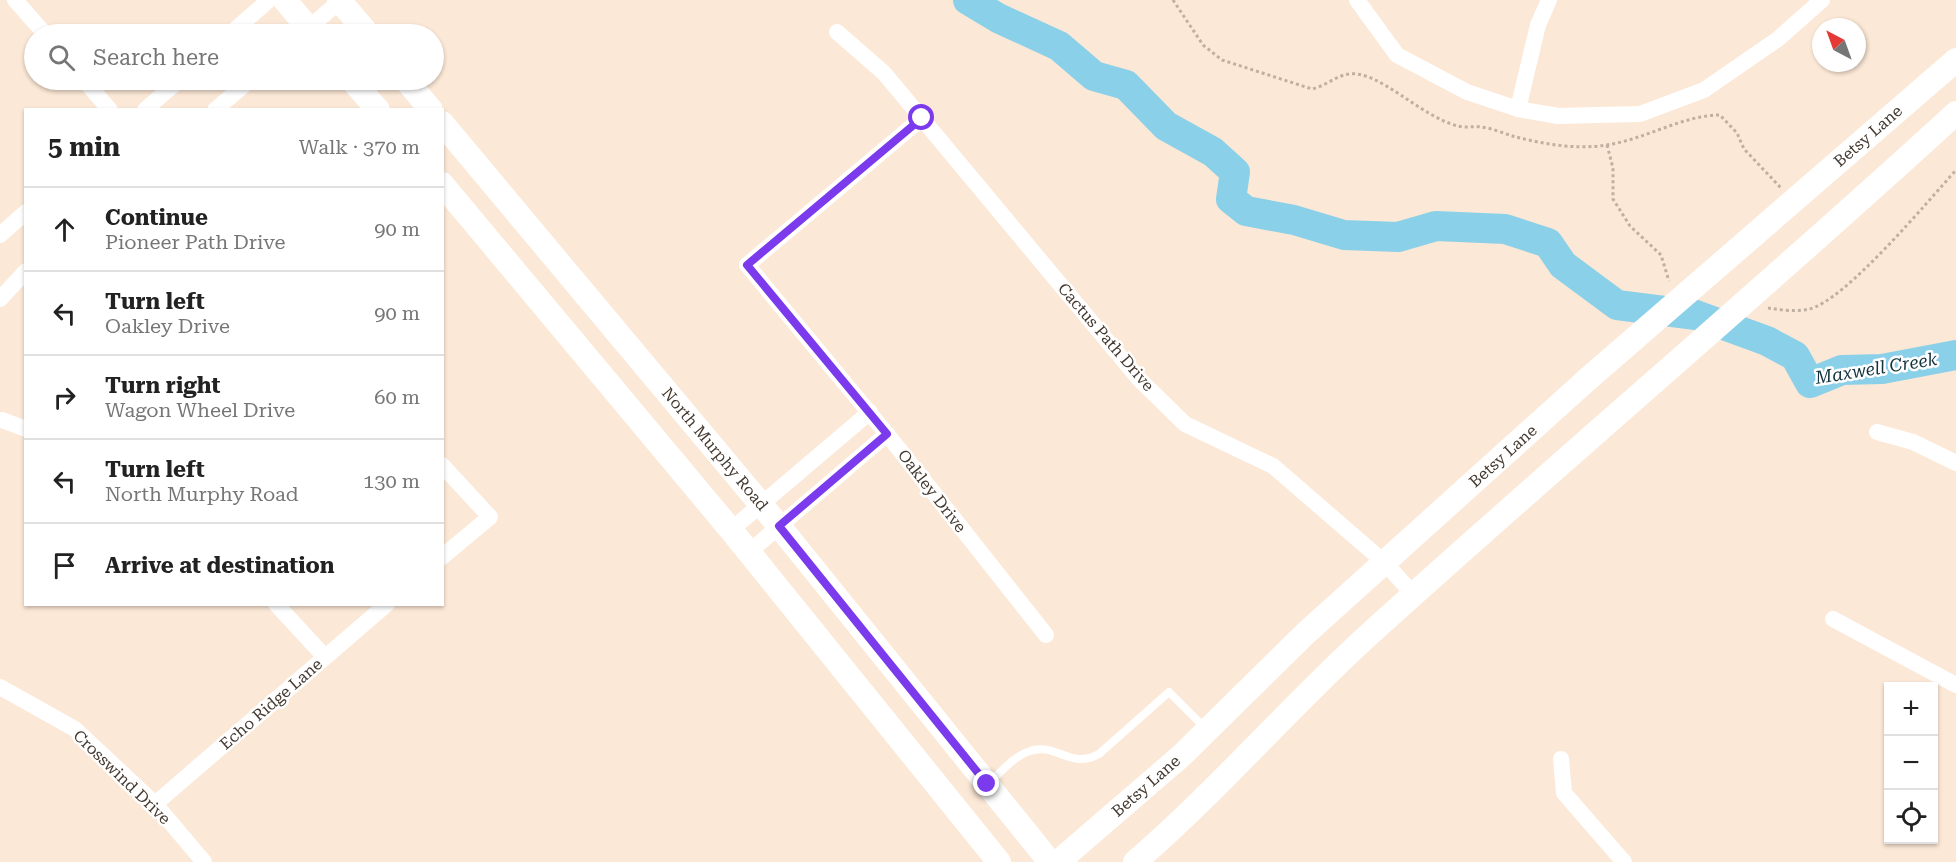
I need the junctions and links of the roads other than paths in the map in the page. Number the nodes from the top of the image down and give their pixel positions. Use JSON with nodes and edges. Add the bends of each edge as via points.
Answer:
{"nodes":[{"id":1,"x":15,"y":0,"type":"edge"},
{"id":2,"x":270,"y":0,"type":"edge"},
{"id":3,"x":285,"y":0,"type":"edge"},
{"id":4,"x":1357,"y":0,"type":"edge"},
{"id":5,"x":1549,"y":0,"type":"edge"},
{"id":6,"x":1822,"y":0,"type":"edge"},
{"id":7,"x":340,"y":1,"type":"edge"},
{"id":8,"x":36,"y":24,"type":"edge"},
{"id":9,"x":242,"y":24,"type":"edge"},
{"id":10,"x":302,"y":24,"type":"edge"},
{"id":11,"x":317,"y":24,"type":"edge"},
{"id":12,"x":360,"y":24,"type":"edge"},
{"id":13,"x":837,"y":32,"type":"dead end"},
{"id":14,"x":1956,"y":60,"type":"edge"},
{"id":15,"x":93,"y":90,"type":"edge"},
{"id":16,"x":168,"y":90,"type":"edge"},
{"id":17,"x":238,"y":90,"type":"edge"},
{"id":18,"x":361,"y":90,"type":"edge"},
{"id":19,"x":414,"y":90,"type":"edge"},
{"id":20,"x":108,"y":108,"type":"edge"},
{"id":21,"x":147,"y":108,"type":"edge"},
{"id":22,"x":217,"y":108,"type":"edge"},
{"id":23,"x":376,"y":108,"type":"edge"},
{"id":24,"x":429,"y":108,"type":"edge"},
{"id":25,"x":1518,"y":109,"type":"junction"},
{"id":26,"x":1956,"y":113,"type":"edge"},
{"id":27,"x":922,"y":118,"type":"junction"},
{"id":28,"x":444,"y":125,"type":"edge"},
{"id":29,"x":444,"y":186,"type":"edge"},
{"id":30,"x":24,"y":214,"type":"edge"},
{"id":31,"x":0,"y":235,"type":"edge"},
{"id":32,"x":24,"y":273,"type":"edge"},
{"id":33,"x":0,"y":299,"type":"edge"},
{"id":34,"x":870,"y":412,"type":"junction"},
{"id":35,"x":2,"y":420,"type":"dead end"},
{"id":36,"x":24,"y":428,"type":"edge"},
{"id":37,"x":1877,"y":432,"type":"dead end"},
{"id":38,"x":887,"y":434,"type":"junction"},
{"id":39,"x":1956,"y":463,"type":"edge"},
{"id":40,"x":444,"y":467,"type":"edge"},
{"id":41,"x":761,"y":505,"type":"junction"},
{"id":42,"x":779,"y":526,"type":"junction"},
{"id":43,"x":731,"y":530,"type":"junction"},
{"id":44,"x":749,"y":552,"type":"junction"},
{"id":45,"x":444,"y":555,"type":"edge"},
{"id":46,"x":1384,"y":562,"type":"junction"},
{"id":47,"x":1415,"y":596,"type":"junction"},
{"id":48,"x":278,"y":606,"type":"edge"},
{"id":49,"x":385,"y":606,"type":"edge"},
{"id":50,"x":1833,"y":619,"type":"dead end"},
{"id":51,"x":1046,"y":635,"type":"dead end"},
{"id":52,"x":325,"y":657,"type":"junction"},
{"id":53,"x":1956,"y":685,"type":"edge"},
{"id":54,"x":0,"y":687,"type":"edge"},
{"id":55,"x":1207,"y":731,"type":"junction"},
{"id":56,"x":1561,"y":759,"type":"dead end"},
{"id":57,"x":987,"y":784,"type":"junction"},
{"id":58,"x":155,"y":804,"type":"junction"},
{"id":59,"x":204,"y":862,"type":"edge"},
{"id":60,"x":999,"y":862,"type":"edge"},
{"id":61,"x":1050,"y":862,"type":"edge"},
{"id":62,"x":1058,"y":862,"type":"edge"},
{"id":63,"x":1135,"y":862,"type":"edge"},
{"id":64,"x":1624,"y":862,"type":"edge"}],
"edges":[{"from":1,"to":8,"type":"street"},
{"from":2,"to":9,"type":"street"},
{"from":3,"to":10,"type":"main road"},
{"from":4,"to":25,"type":"street","via":[[1398,55],[1467,92]]},
{"from":5,"to":25,"type":"street","via":[[1538,25]]},
{"from":6,"to":25,"type":"street","via":[[1778,39],[1704,90],[1640,114],[1558,116]]},
{"from":7,"to":11,"type":"street"},
{"from":7,"to":12,"type":"main road"},
{"from":13,"to":27,"type":"street","name":"Cactus Path Drive","via":[[884,73]]},
{"from":14,"to":46,"type":"main road","name":"Betsy Lane","via":[[1589,378]]},
{"from":15,"to":20,"type":"street"},
{"from":16,"to":21,"type":"street"},
{"from":17,"to":22,"type":"street"},
{"from":18,"to":23,"type":"main road"},
{"from":19,"to":24,"type":"main road"},
{"from":26,"to":47,"type":"main road","via":[[1801,256]]},
{"from":27,"to":34,"type":"street","name":"Oakley Drive","via":[[747,265]]},
{"from":27,"to":46,"type":"street","name":"Cactus Path Drive","via":[[1138,379],[1185,424],[1273,466]]},
{"from":28,"to":41,"type":"main road","name":"North Murphy Road"},
{"from":29,"to":43,"type":"main road"},
{"from":30,"to":31,"type":"street"},
{"from":32,"to":33,"type":"street"},
{"from":34,"to":38,"type":"street","name":"Oakley Drive"},
{"from":34,"to":41,"type":"street"},
{"from":35,"to":36,"type":"street"},
{"from":37,"to":39,"type":"street","via":[[1913,442]]},
{"from":38,"to":42,"type":"street"},
{"from":38,"to":51,"type":"street","name":"Oakley Drive"},
{"from":40,"to":45,"type":"street","via":[[490,517]]},
{"from":41,"to":42,"type":"main road","name":"North Murphy Road"},
{"from":41,"to":43,"type":"street"},
{"from":42,"to":44,"type":"street"},
{"from":42,"to":57,"type":"main road","name":"North Murphy Road"},
{"from":43,"to":44,"type":"main road"},
{"from":44,"to":60,"type":"main road"},
{"from":46,"to":47,"type":"street","name":"Cactus Path Drive"},
{"from":46,"to":55,"type":"main road","name":"Betsy Lane"},
{"from":47,"to":63,"type":"main road","via":[[1333,668]]},
{"from":48,"to":52,"type":"street"},
{"from":49,"to":52,"type":"street","name":"Echo Ridge Lane"},
{"from":50,"to":53,"type":"street"},
{"from":52,"to":58,"type":"street","name":"Echo Ridge Lane"},
{"from":54,"to":58,"type":"street","name":"Crosswind Drive","via":[[75,729]]},
{"from":55,"to":57,"type":"lane","via":[[1169,692],[1099,754],[1087,760],[1074,760],[1046,750],[1032,750]]},
{"from":55,"to":62,"type":"main road","name":"Betsy Lane"},
{"from":56,"to":64,"type":"street","via":[[1564,793]]},
{"from":57,"to":61,"type":"main road","name":"North Murphy Road"},
{"from":58,"to":59,"type":"street","name":"Crosswind Drive"}]}
